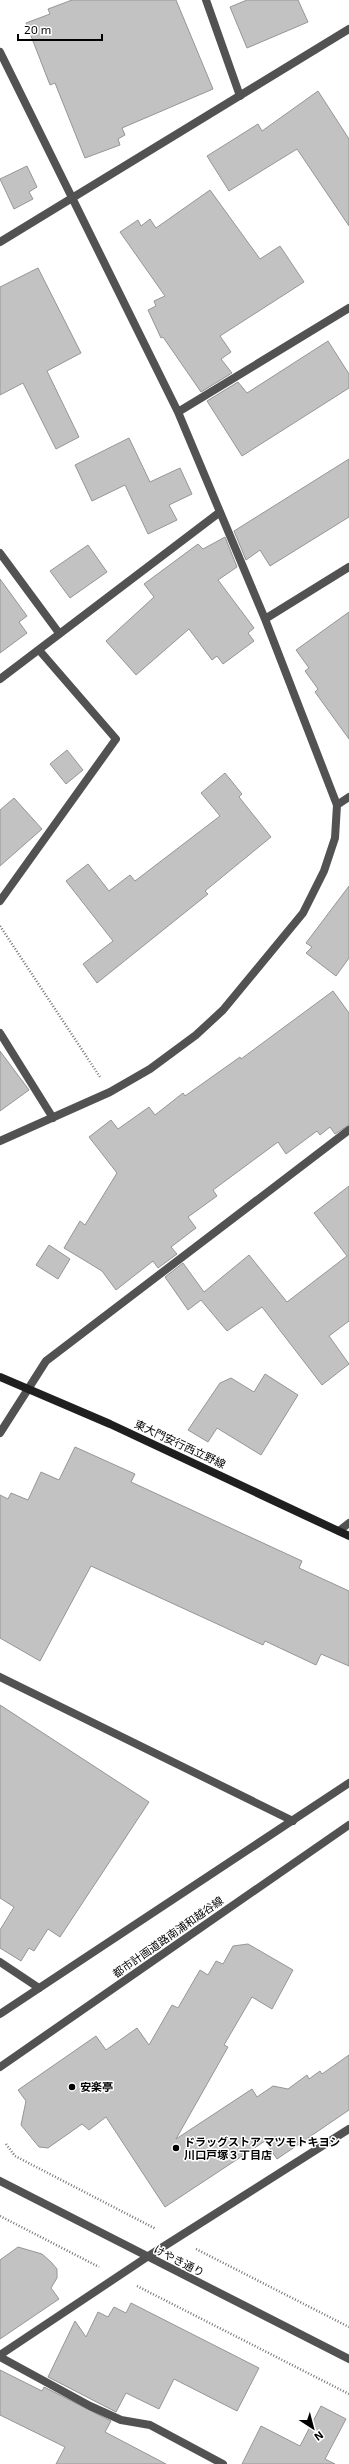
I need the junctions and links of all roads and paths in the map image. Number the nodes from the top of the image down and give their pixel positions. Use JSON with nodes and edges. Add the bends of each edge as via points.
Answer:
{"nodes":[{"id":1,"x":206,"y":0,"type":"edge"},
{"id":2,"x":349,"y":29,"type":"edge"},
{"id":3,"x":0,"y":52,"type":"edge"},
{"id":4,"x":240,"y":96,"type":"junction"},
{"id":5,"x":73,"y":199,"type":"junction"},
{"id":6,"x":0,"y":242,"type":"edge"},
{"id":7,"x":349,"y":308,"type":"edge"},
{"id":8,"x":178,"y":412,"type":"junction"},
{"id":9,"x":220,"y":512,"type":"junction"},
{"id":10,"x":0,"y":553,"type":"edge"},
{"id":11,"x":349,"y":567,"type":"edge"},
{"id":12,"x":266,"y":619,"type":"junction"},
{"id":13,"x":59,"y":633,"type":"junction"},
{"id":14,"x":39,"y":650,"type":"junction"},
{"id":15,"x":0,"y":679,"type":"edge"},
{"id":16,"x":349,"y":797,"type":"edge"},
{"id":17,"x":337,"y":805,"type":"junction"},
{"id":18,"x":0,"y":901,"type":"edge"},
{"id":19,"x":0,"y":926,"type":"edge"},
{"id":20,"x":0,"y":1034,"type":"edge"},
{"id":21,"x":110,"y":1092,"type":"junction"},
{"id":22,"x":53,"y":1118,"type":"junction"},
{"id":23,"x":349,"y":1130,"type":"edge"},
{"id":24,"x":0,"y":1141,"type":"edge"},
{"id":25,"x":0,"y":1377,"type":"edge"},
{"id":26,"x":28,"y":1389,"type":"junction"},
{"id":27,"x":0,"y":1433,"type":"edge"},
{"id":28,"x":349,"y":1523,"type":"edge"},
{"id":29,"x":339,"y":1531,"type":"junction"},
{"id":30,"x":349,"y":1536,"type":"edge"},
{"id":31,"x":0,"y":1677,"type":"edge"},
{"id":32,"x":349,"y":1783,"type":"edge"},
{"id":33,"x":293,"y":1821,"type":"junction"},
{"id":34,"x":349,"y":1825,"type":"edge"},
{"id":35,"x":0,"y":1962,"type":"edge"},
{"id":36,"x":39,"y":1988,"type":"junction"},
{"id":37,"x":0,"y":2014,"type":"edge"},
{"id":38,"x":0,"y":2067,"type":"edge"},
{"id":39,"x":349,"y":2129,"type":"edge"},
{"id":40,"x":0,"y":2181,"type":"edge"},
{"id":41,"x":0,"y":2216,"type":"edge"},
{"id":42,"x":147,"y":2257,"type":"junction"},
{"id":43,"x":118,"y":2276,"type":"junction"},
{"id":44,"x":0,"y":2356,"type":"edge"},
{"id":45,"x":349,"y":2359,"type":"edge"},
{"id":46,"x":349,"y":2394,"type":"edge"},
{"id":47,"x":223,"y":2464,"type":"edge"}],
"edges":[{"from":1,"to":4,"type":"street"},
{"from":2,"to":4,"type":"street"},
{"from":3,"to":5,"type":"street"},
{"from":4,"to":5,"type":"street"},
{"from":5,"to":6,"type":"street"},
{"from":5,"to":8,"type":"street"},
{"from":7,"to":8,"type":"street"},
{"from":8,"to":9,"type":"street"},
{"from":9,"to":12,"type":"street"},
{"from":9,"to":13,"type":"street"},
{"from":10,"to":13,"type":"street"},
{"from":11,"to":12,"type":"street"},
{"from":12,"to":17,"type":"street"},
{"from":13,"to":14,"type":"street"},
{"from":14,"to":15,"type":"street"},
{"from":14,"to":18,"type":"street","via":[[116,738]]},
{"from":16,"to":17,"type":"street"},
{"from":17,"to":21,"type":"street","via":[[335,838],[324,871],[303,913],[223,1010],[196,1035],[150,1069]]},
{"from":19,"to":21,"type":"path"},
{"from":20,"to":22,"type":"street"},
{"from":21,"to":22,"type":"street"},
{"from":22,"to":24,"type":"street"},
{"from":23,"to":26,"type":"street","via":[[46,1361]]},
{"from":25,"to":26,"type":"main road","name":"東大門安行西立野線"},
{"from":26,"to":27,"type":"street"},
{"from":26,"to":29,"type":"main road","name":"東大門安行西立野線","via":[[110,1424]]},
{"from":28,"to":29,"type":"street"},
{"from":29,"to":30,"type":"main road","name":"東大門安行西立野線"},
{"from":31,"to":33,"type":"street"},
{"from":32,"to":33,"type":"street"},
{"from":33,"to":36,"type":"street"},
{"from":34,"to":38,"type":"street","name":"都市計画道路南浦和越谷線"},
{"from":35,"to":36,"type":"street"},
{"from":36,"to":37,"type":"street"},
{"from":39,"to":42,"type":"street"},
{"from":40,"to":42,"type":"street","name":"けやき通り"},
{"from":41,"to":43,"type":"path"},
{"from":42,"to":43,"type":"street"},
{"from":42,"to":45,"type":"street","name":"けやき通り"},
{"from":43,"to":44,"type":"street"},
{"from":43,"to":46,"type":"path"},
{"from":44,"to":47,"type":"street","via":[[90,2406],[121,2420],[150,2425]]}]}
